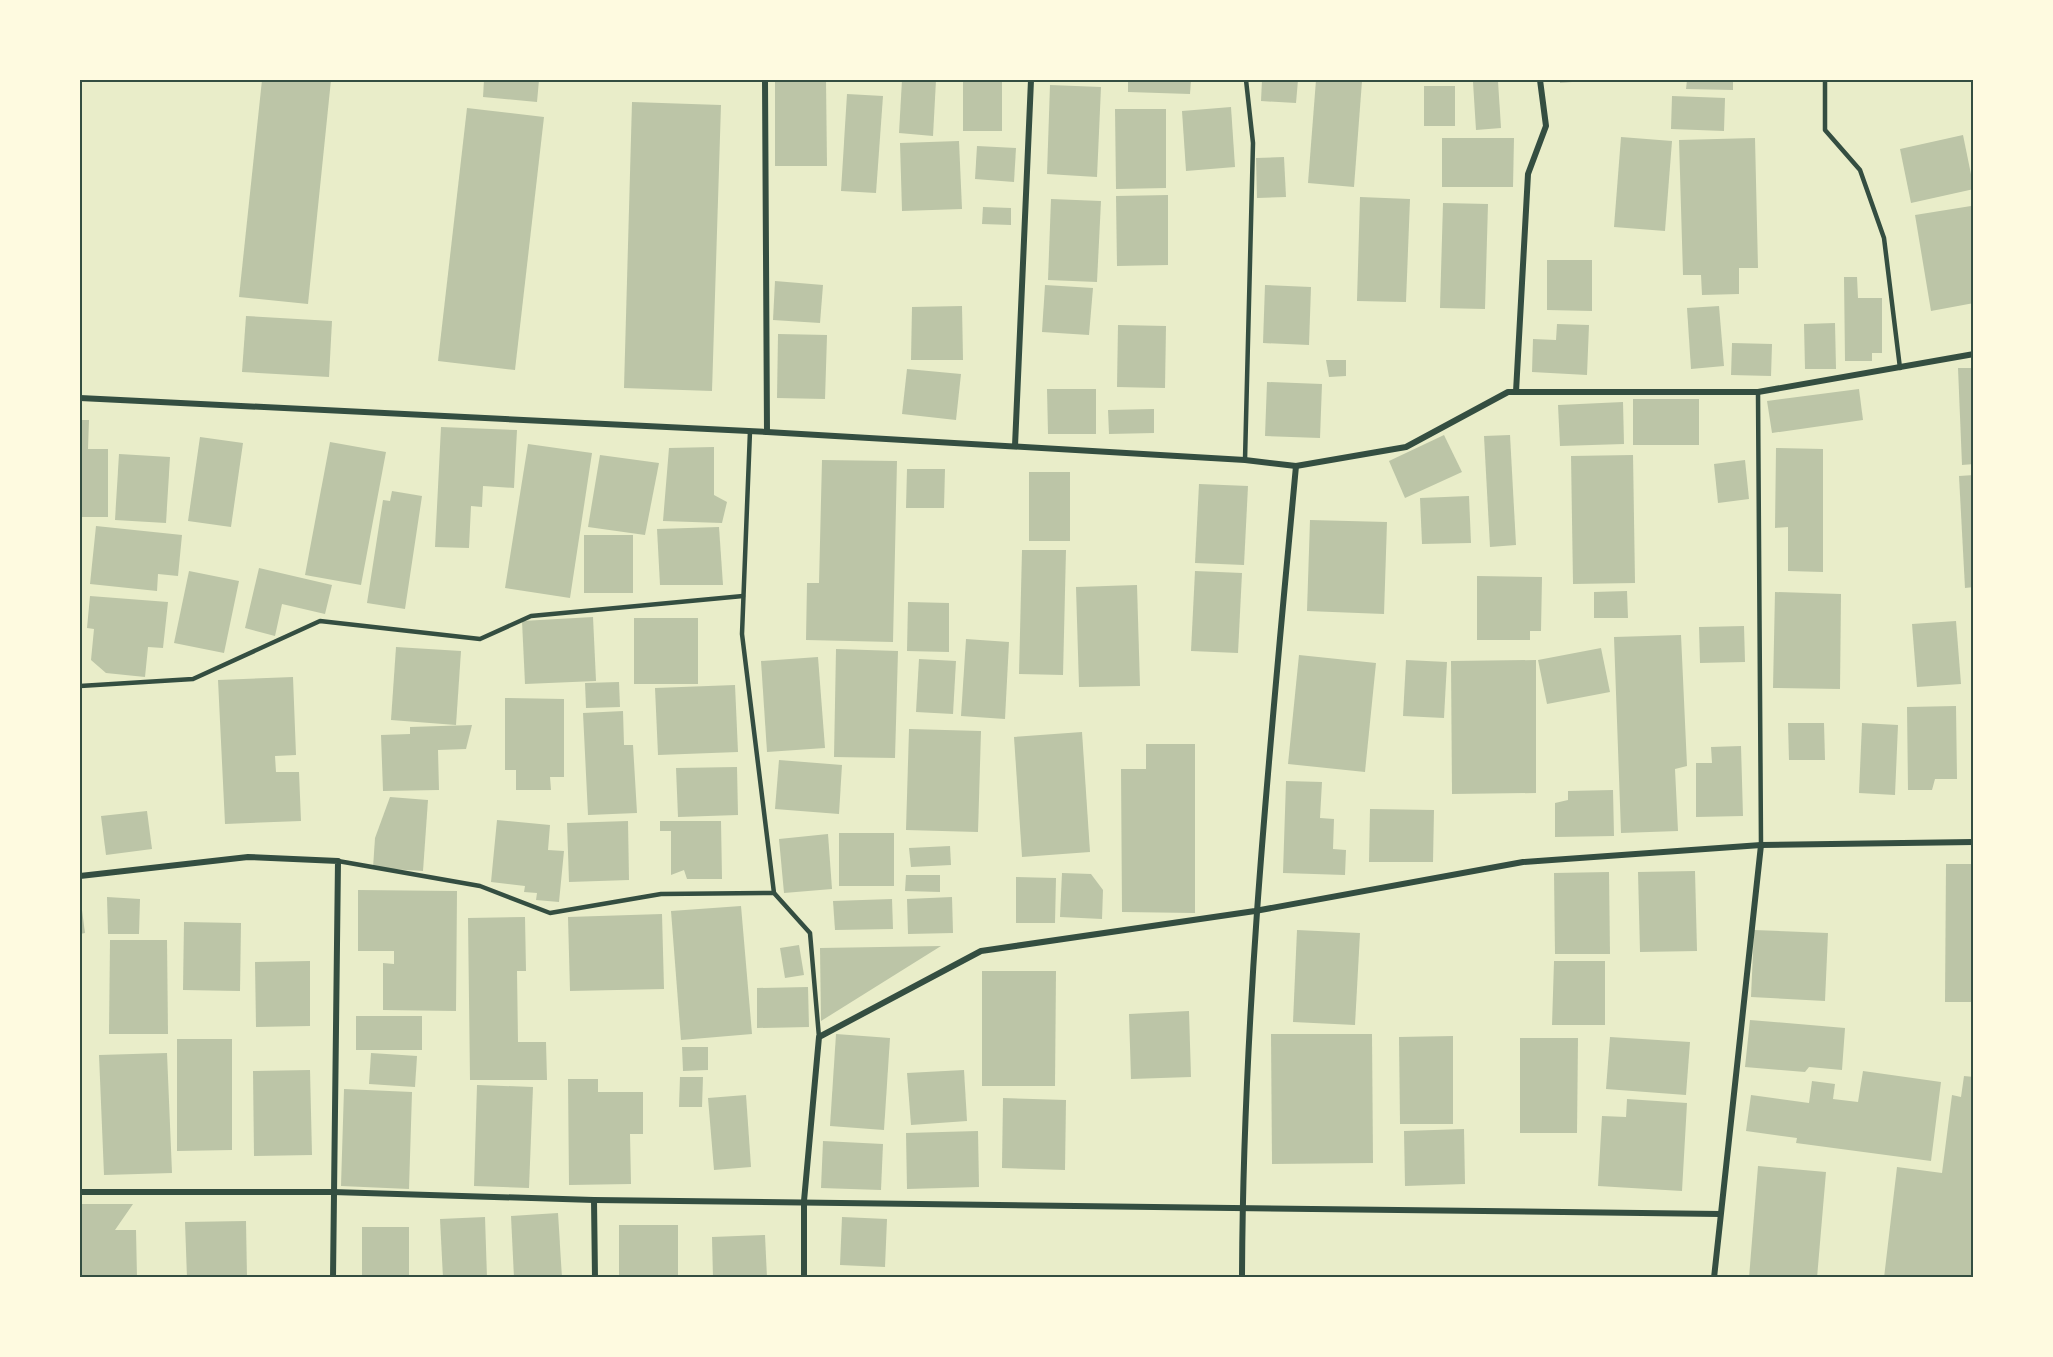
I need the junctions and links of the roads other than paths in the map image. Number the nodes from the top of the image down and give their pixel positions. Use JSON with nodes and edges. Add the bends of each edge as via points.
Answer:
{"nodes":[{"id":1,"x":765,"y":80,"type":"edge"},
{"id":2,"x":1031,"y":80,"type":"edge"},
{"id":3,"x":1246,"y":80,"type":"edge"},
{"id":4,"x":1540,"y":80,"type":"edge"},
{"id":5,"x":1825,"y":80,"type":"edge"},
{"id":6,"x":1974,"y":354,"type":"edge"},
{"id":7,"x":1900,"y":368,"type":"junction"},
{"id":8,"x":1516,"y":392,"type":"junction"},
{"id":9,"x":1758,"y":392,"type":"junction"},
{"id":10,"x":80,"y":398,"type":"edge"},
{"id":11,"x":750,"y":431,"type":"junction"},
{"id":12,"x":767,"y":432,"type":"junction"},
{"id":13,"x":1015,"y":446,"type":"junction"},
{"id":14,"x":1245,"y":460,"type":"junction"},
{"id":15,"x":1296,"y":466,"type":"junction"},
{"id":16,"x":743,"y":596,"type":"junction"},
{"id":17,"x":80,"y":686,"type":"edge"},
{"id":18,"x":1974,"y":842,"type":"edge"},
{"id":19,"x":1761,"y":845,"type":"junction"},
{"id":20,"x":338,"y":861,"type":"junction"},
{"id":21,"x":80,"y":876,"type":"edge"},
{"id":22,"x":774,"y":893,"type":"junction"},
{"id":23,"x":1255,"y":911,"type":"junction"},
{"id":24,"x":819,"y":1038,"type":"junction"},
{"id":25,"x":80,"y":1192,"type":"edge"},
{"id":26,"x":333,"y":1192,"type":"junction"},
{"id":27,"x":594,"y":1200,"type":"junction"},
{"id":28,"x":804,"y":1201,"type":"junction"},
{"id":29,"x":1242,"y":1209,"type":"junction"},
{"id":30,"x":1720,"y":1214,"type":"junction"},
{"id":31,"x":333,"y":1278,"type":"edge"},
{"id":32,"x":596,"y":1278,"type":"edge"},
{"id":33,"x":804,"y":1278,"type":"edge"},
{"id":34,"x":1242,"y":1278,"type":"edge"},
{"id":35,"x":1714,"y":1278,"type":"edge"}],
"edges":[{"from":1,"to":12,"type":"street"},
{"from":2,"to":13,"type":"street"},
{"from":3,"to":14,"type":"lane","via":[[1253,143]]},
{"from":4,"to":8,"type":"street","via":[[1546,126],[1528,174]]},
{"from":5,"to":7,"type":"lane","via":[[1825,130],[1860,170],[1884,238]]},
{"from":6,"to":7,"type":"street"},
{"from":7,"to":9,"type":"street"},
{"from":8,"to":9,"type":"street"},
{"from":8,"to":15,"type":"street","via":[[1508,392],[1406,447]]},
{"from":9,"to":19,"type":"lane"},
{"from":10,"to":11,"type":"street"},
{"from":11,"to":12,"type":"street"},
{"from":11,"to":16,"type":"lane"},
{"from":12,"to":13,"type":"street"},
{"from":13,"to":14,"type":"street"},
{"from":14,"to":15,"type":"street"},
{"from":15,"to":23,"type":"street"},
{"from":16,"to":17,"type":"lane","via":[[531,616],[480,639],[320,621],[193,679]]},
{"from":16,"to":22,"type":"lane","via":[[742,634]]},
{"from":18,"to":19,"type":"street"},
{"from":19,"to":23,"type":"street","via":[[1523,862]]},
{"from":19,"to":30,"type":"street"},
{"from":20,"to":21,"type":"street","via":[[248,857]]},
{"from":20,"to":22,"type":"lane","via":[[480,886],[550,912],[661,894]]},
{"from":20,"to":26,"type":"street"},
{"from":22,"to":24,"type":"lane","via":[[810,933]]},
{"from":23,"to":24,"type":"street","via":[[981,951]]},
{"from":23,"to":29,"type":"street"},
{"from":24,"to":28,"type":"street"},
{"from":25,"to":26,"type":"street"},
{"from":26,"to":27,"type":"street"},
{"from":26,"to":31,"type":"street"},
{"from":27,"to":28,"type":"street"},
{"from":27,"to":32,"type":"street"},
{"from":28,"to":29,"type":"street"},
{"from":28,"to":33,"type":"street"},
{"from":29,"to":30,"type":"street"},
{"from":29,"to":34,"type":"street"},
{"from":30,"to":35,"type":"street"}]}
